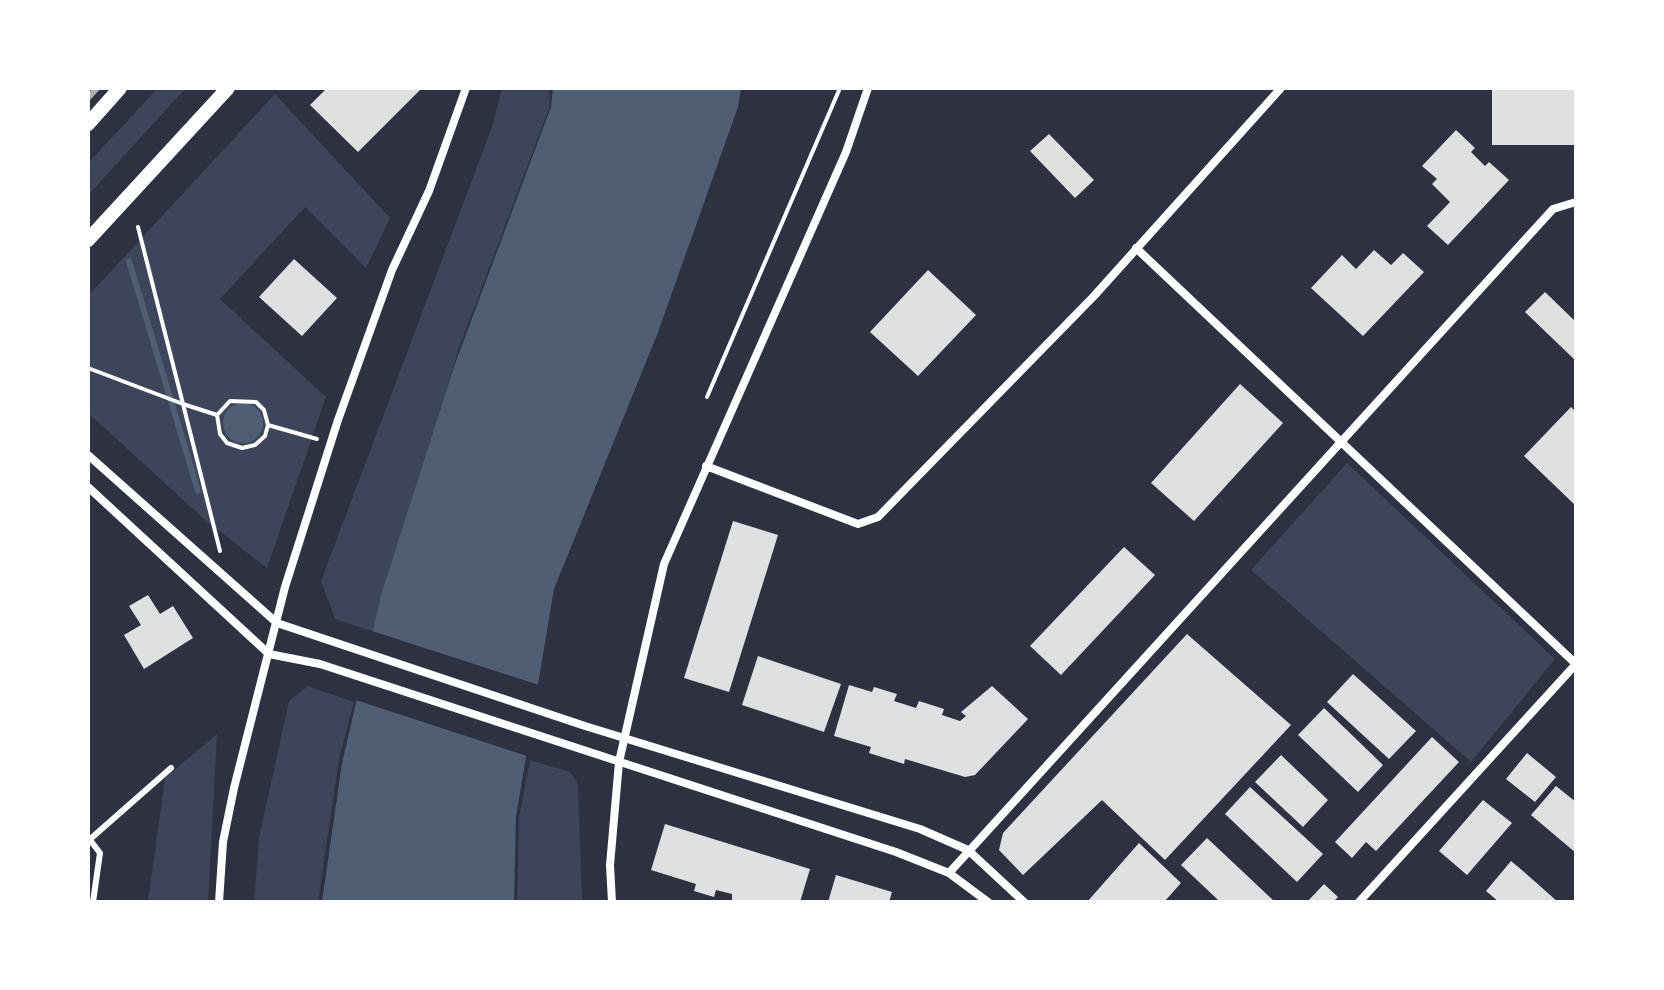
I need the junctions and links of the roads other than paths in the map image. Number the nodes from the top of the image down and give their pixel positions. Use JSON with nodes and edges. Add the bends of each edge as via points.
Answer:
{"nodes":[{"id":1,"x":120,"y":88,"type":"edge"},
{"id":2,"x":228,"y":88,"type":"edge"},
{"id":3,"x":466,"y":88,"type":"edge"},
{"id":4,"x":868,"y":88,"type":"edge"},
{"id":5,"x":1281,"y":88,"type":"edge"},
{"id":6,"x":88,"y":124,"type":"edge"},
{"id":7,"x":1576,"y":202,"type":"edge"},
{"id":8,"x":88,"y":240,"type":"edge"},
{"id":9,"x":1136,"y":248,"type":"junction"},
{"id":10,"x":1344,"y":442,"type":"junction"},
{"id":11,"x":88,"y":455,"type":"edge"},
{"id":12,"x":706,"y":466,"type":"junction"},
{"id":13,"x":88,"y":487,"type":"edge"},
{"id":14,"x":277,"y":623,"type":"junction"},
{"id":15,"x":269,"y":654,"type":"junction"},
{"id":16,"x":1576,"y":664,"type":"edge"},
{"id":17,"x":624,"y":736,"type":"junction"},
{"id":18,"x":619,"y":762,"type":"junction"},
{"id":19,"x":171,"y":768,"type":"dead end"},
{"id":20,"x":89,"y":841,"type":"edge"},
{"id":21,"x":968,"y":850,"type":"junction"},
{"id":22,"x":949,"y":873,"type":"junction"},
{"id":23,"x":93,"y":902,"type":"edge"},
{"id":24,"x":219,"y":902,"type":"edge"},
{"id":25,"x":612,"y":902,"type":"edge"},
{"id":26,"x":988,"y":902,"type":"edge"},
{"id":27,"x":1024,"y":902,"type":"edge"},
{"id":28,"x":1359,"y":902,"type":"edge"}],
"edges":[{"from":1,"to":6,"type":"street"},
{"from":2,"to":8,"type":"street"},
{"from":3,"to":14,"type":"street","via":[[338,420]]},
{"from":4,"to":12,"type":"street","via":[[846,152]]},
{"from":5,"to":9,"type":"street"},
{"from":7,"to":10,"type":"street","via":[[1553,209]]},
{"from":9,"to":10,"type":"street"},
{"from":9,"to":12,"type":"street","via":[[878,517],[858,524]]},
{"from":10,"to":16,"type":"street"},
{"from":10,"to":21,"type":"street"},
{"from":11,"to":14,"type":"street"},
{"from":12,"to":17,"type":"street","via":[[664,564]]},
{"from":13,"to":15,"type":"street"},
{"from":14,"to":15,"type":"street"},
{"from":14,"to":17,"type":"street"},
{"from":15,"to":18,"type":"street","via":[[320,664]]},
{"from":15,"to":24,"type":"street","via":[[228,815]]},
{"from":16,"to":28,"type":"street"},
{"from":17,"to":18,"type":"street"},
{"from":17,"to":21,"type":"street","via":[[920,829]]},
{"from":18,"to":22,"type":"street"},
{"from":18,"to":25,"type":"street"},
{"from":19,"to":20,"type":"lane"},
{"from":20,"to":23,"type":"lane","via":[[100,853]]},
{"from":21,"to":22,"type":"street"},
{"from":21,"to":27,"type":"street"},
{"from":22,"to":26,"type":"street"}]}
